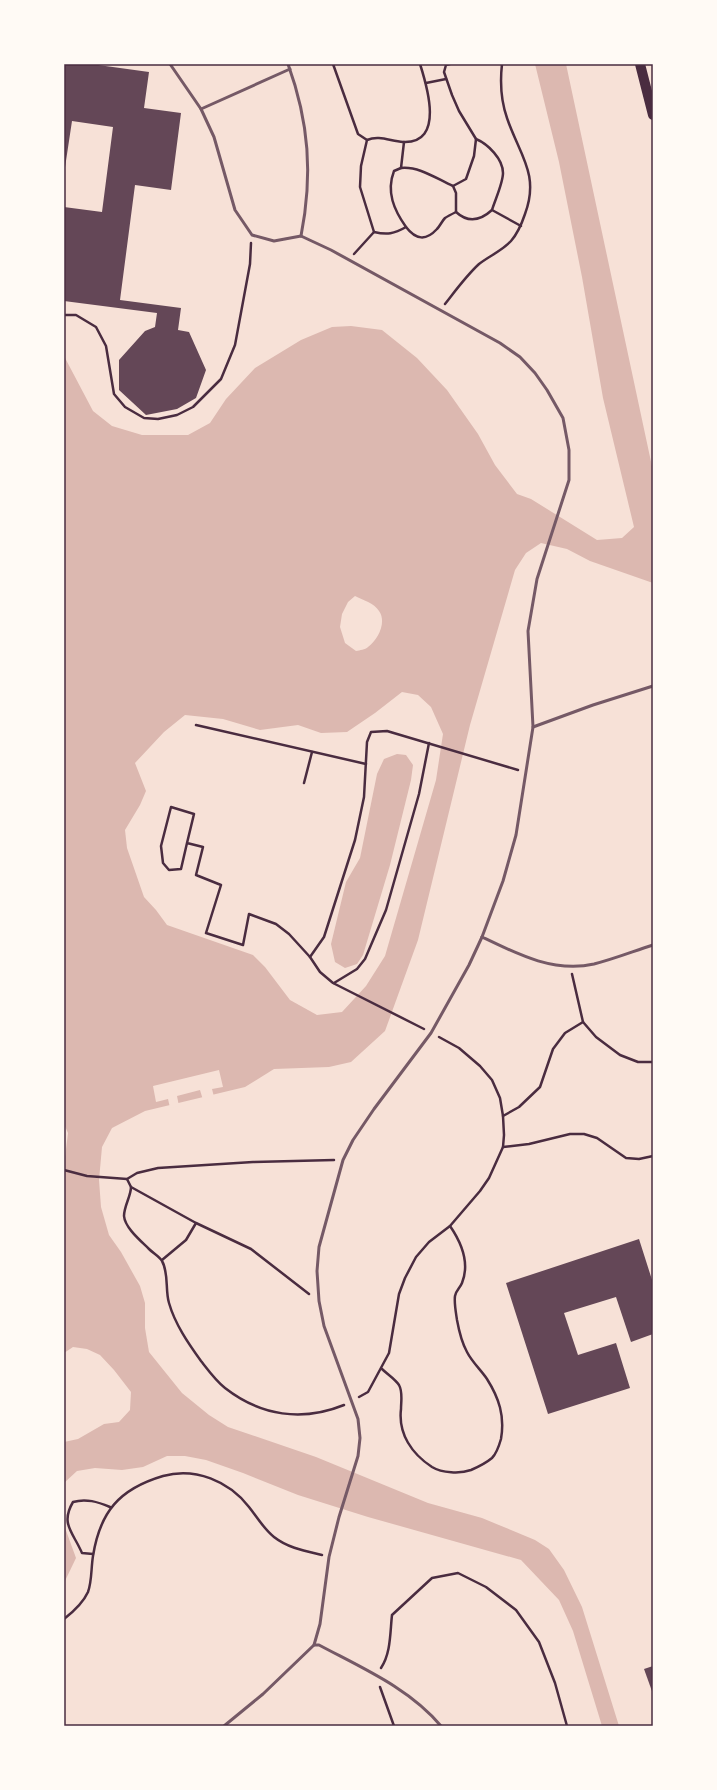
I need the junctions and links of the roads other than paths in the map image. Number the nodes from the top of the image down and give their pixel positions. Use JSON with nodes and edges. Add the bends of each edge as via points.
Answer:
{"nodes":[{"id":1,"x":170,"y":64,"type":"edge"},
{"id":2,"x":288,"y":64,"type":"edge"},
{"id":3,"x":640,"y":64,"type":"edge"},
{"id":4,"x":290,"y":69,"type":"junction"},
{"id":5,"x":201,"y":109,"type":"junction"},
{"id":6,"x":653,"y":115,"type":"edge"},
{"id":7,"x":301,"y":236,"type":"junction"},
{"id":8,"x":653,"y":686,"type":"edge"},
{"id":9,"x":533,"y":727,"type":"junction"},
{"id":10,"x":482,"y":938,"type":"junction"},
{"id":11,"x":653,"y":945,"type":"edge"},
{"id":12,"x":314,"y":1645,"type":"junction"},
{"id":13,"x":224,"y":1726,"type":"edge"},
{"id":14,"x":441,"y":1726,"type":"edge"}],
"edges":[{"from":1,"to":5,"type":"lane"},
{"from":2,"to":4,"type":"lane"},
{"from":3,"to":6,"type":"main road"},
{"from":4,"to":5,"type":"lane"},
{"from":4,"to":7,"type":"lane","via":[[304,124],[308,153],[306,210]]},
{"from":5,"to":7,"type":"lane","via":[[214,137],[235,210],[252,235],[274,241]]},
{"from":7,"to":9,"type":"lane","via":[[500,343],[520,357],[536,373],[562,418],[568,450],[569,480],[537,579],[528,630]]},
{"from":8,"to":9,"type":"lane"},
{"from":9,"to":10,"type":"lane","via":[[516,835],[503,881]]},
{"from":10,"to":11,"type":"lane","via":[[541,963],[570,966],[593,964]]},
{"from":10,"to":12,"type":"lane","via":[[431,1033],[353,1140],[343,1160],[319,1247],[317,1271],[324,1326],[353,1401],[360,1438],[358,1456],[338,1517],[329,1557],[320,1624]]},
{"from":12,"to":13,"type":"lane","via":[[263,1694]]},
{"from":12,"to":14,"type":"lane","via":[[319,1645],[377,1675],[410,1696],[431,1713]]}]}
